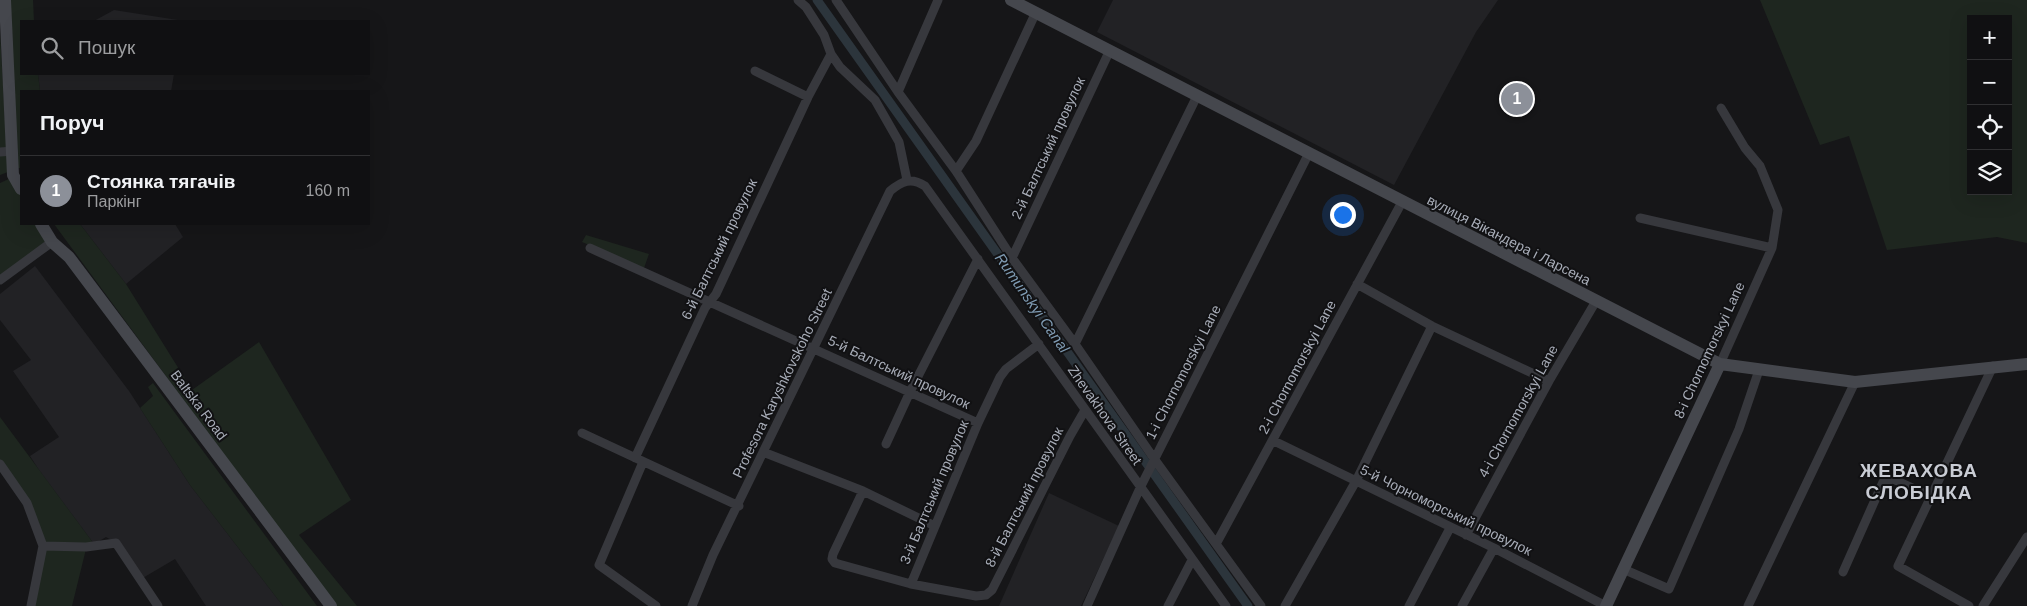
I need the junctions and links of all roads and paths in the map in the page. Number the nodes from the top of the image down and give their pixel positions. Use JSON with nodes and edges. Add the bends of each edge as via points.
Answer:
{"nodes":[{"id":1,"x":5,"y":0,"type":"edge"},
{"id":2,"x":798,"y":0,"type":"edge"},
{"id":3,"x":836,"y":0,"type":"edge"},
{"id":4,"x":938,"y":0,"type":"edge"},
{"id":5,"x":1011,"y":0,"type":"edge"},
{"id":6,"x":1036,"y":12,"type":"junction"},
{"id":7,"x":1110,"y":50,"type":"junction"},
{"id":8,"x":831,"y":54,"type":"junction"},
{"id":9,"x":755,"y":71,"type":"dead end"},
{"id":10,"x":898,"y":92,"type":"junction"},
{"id":11,"x":1197,"y":96,"type":"junction"},
{"id":12,"x":808,"y":97,"type":"junction"},
{"id":13,"x":1721,"y":108,"type":"dead end"},
{"id":14,"x":6,"y":152,"type":"edge"},
{"id":15,"x":1309,"y":153,"type":"junction"},
{"id":16,"x":956,"y":171,"type":"junction"},
{"id":17,"x":907,"y":180,"type":"junction"},
{"id":18,"x":20,"y":187,"type":"edge"},
{"id":19,"x":1402,"y":202,"type":"junction"},
{"id":20,"x":1640,"y":218,"type":"dead end"},
{"id":21,"x":42,"y":225,"type":"edge"},
{"id":22,"x":52,"y":242,"type":"junction"},
{"id":23,"x":590,"y":248,"type":"dead end"},
{"id":24,"x":1772,"y":248,"type":"junction"},
{"id":25,"x":1012,"y":258,"type":"junction"},
{"id":26,"x":978,"y":259,"type":"junction"},
{"id":27,"x":0,"y":280,"type":"edge"},
{"id":28,"x":1357,"y":284,"type":"junction"},
{"id":29,"x":710,"y":301,"type":"junction"},
{"id":30,"x":1596,"y":301,"type":"junction"},
{"id":31,"x":1432,"y":326,"type":"junction"},
{"id":32,"x":1039,"y":344,"type":"junction"},
{"id":33,"x":1075,"y":344,"type":"junction"},
{"id":34,"x":813,"y":348,"type":"junction"},
{"id":35,"x":1720,"y":364,"type":"junction"},
{"id":36,"x":2027,"y":364,"type":"edge"},
{"id":37,"x":1993,"y":366,"type":"junction"},
{"id":38,"x":1759,"y":370,"type":"junction"},
{"id":39,"x":1549,"y":381,"type":"junction"},
{"id":40,"x":1855,"y":382,"type":"junction"},
{"id":41,"x":910,"y":392,"type":"junction"},
{"id":42,"x":1085,"y":410,"type":"junction"},
{"id":43,"x":978,"y":423,"type":"junction"},
{"id":44,"x":582,"y":433,"type":"dead end"},
{"id":45,"x":1274,"y":441,"type":"junction"},
{"id":46,"x":886,"y":444,"type":"dead end"},
{"id":47,"x":763,"y":452,"type":"junction"},
{"id":48,"x":639,"y":460,"type":"junction"},
{"id":49,"x":1154,"y":462,"type":"junction"},
{"id":50,"x":0,"y":464,"type":"edge"},
{"id":51,"x":1356,"y":481,"type":"junction"},
{"id":52,"x":1141,"y":486,"type":"junction"},
{"id":53,"x":863,"y":491,"type":"junction"},
{"id":54,"x":1932,"y":497,"type":"junction"},
{"id":55,"x":739,"y":506,"type":"junction"},
{"id":56,"x":935,"y":526,"type":"junction"},
{"id":57,"x":1450,"y":528,"type":"junction"},
{"id":58,"x":1466,"y":535,"type":"junction"},
{"id":59,"x":2027,"y":537,"type":"edge"},
{"id":60,"x":1216,"y":544,"type":"junction"},
{"id":61,"x":43,"y":546,"type":"junction"},
{"id":62,"x":1494,"y":548,"type":"junction"},
{"id":63,"x":1192,"y":560,"type":"junction"},
{"id":64,"x":1623,"y":569,"type":"junction"},
{"id":65,"x":1843,"y":572,"type":"dead end"},
{"id":66,"x":911,"y":584,"type":"junction"},
{"id":67,"x":31,"y":606,"type":"edge"},
{"id":68,"x":158,"y":606,"type":"edge"},
{"id":69,"x":332,"y":606,"type":"edge"},
{"id":70,"x":656,"y":606,"type":"edge"},
{"id":71,"x":692,"y":606,"type":"edge"},
{"id":72,"x":1087,"y":606,"type":"edge"},
{"id":73,"x":1168,"y":606,"type":"edge"},
{"id":74,"x":1226,"y":606,"type":"edge"},
{"id":75,"x":1261,"y":606,"type":"edge"},
{"id":76,"x":1285,"y":606,"type":"edge"},
{"id":77,"x":1409,"y":606,"type":"edge"},
{"id":78,"x":1462,"y":606,"type":"edge"},
{"id":79,"x":1606,"y":606,"type":"edge"},
{"id":80,"x":1748,"y":606,"type":"edge"},
{"id":81,"x":1969,"y":606,"type":"edge"},
{"id":82,"x":1982,"y":606,"type":"edge"}],
"edges":[{"from":1,"to":14,"type":"street"},
{"from":2,"to":8,"type":"street","via":[[806,6],[824,35]]},
{"from":3,"to":10,"type":"street","name":"Zhevakhova Street"},
{"from":4,"to":10,"type":"street"},
{"from":5,"to":6,"type":"street","name":"вулиця Вікандера і Ларсена"},
{"from":6,"to":7,"type":"street","name":"вулиця Вікандера і Ларсена"},
{"from":6,"to":16,"type":"street","via":[[976,141]]},
{"from":7,"to":11,"type":"street","name":"вулиця Вікандера і Ларсена"},
{"from":7,"to":25,"type":"street","name":"2-й Балтський провулок"},
{"from":8,"to":12,"type":"street","name":"6-й Балтський провулок"},
{"from":8,"to":17,"type":"street","via":[[875,100],[898,142]]},
{"from":9,"to":12,"type":"street"},
{"from":10,"to":16,"type":"street","name":"Zhevakhova Street"},
{"from":11,"to":15,"type":"street","name":"вулиця Вікандера і Ларсена"},
{"from":11,"to":33,"type":"street"},
{"from":12,"to":29,"type":"street","name":"6-й Балтський провулок"},
{"from":13,"to":24,"type":"street","name":"8-i Chornomorskyi Lane","via":[[1760,166],[1778,210]]},
{"from":14,"to":18,"type":"street"},
{"from":15,"to":19,"type":"street","name":"вулиця Вікандера і Ларсена"},
{"from":15,"to":49,"type":"street","name":"1-i Chornomorskyi Lane"},
{"from":16,"to":25,"type":"street","name":"Zhevakhova Street"},
{"from":17,"to":26,"type":"street","name":"Zhevakhova Street","via":[[925,186]]},
{"from":17,"to":34,"type":"street","name":"Profesora Karyshkovskoho Street","via":[[890,191]]},
{"from":19,"to":28,"type":"street","name":"2-i Chornomorskyi Lane"},
{"from":19,"to":30,"type":"street","name":"вулиця Вікандера і Ларсена"},
{"from":20,"to":24,"type":"street"},
{"from":21,"to":22,"type":"street","name":"Baltska Road"},
{"from":22,"to":27,"type":"street"},
{"from":22,"to":69,"type":"street","name":"Baltska Road","via":[[69,257]]},
{"from":23,"to":29,"type":"street","name":"5-й Балтський провулок"},
{"from":24,"to":35,"type":"street","name":"8-i Chornomorskyi Lane"},
{"from":25,"to":33,"type":"street","name":"Zhevakhova Street"},
{"from":26,"to":32,"type":"street","name":"Zhevakhova Street"},
{"from":26,"to":41,"type":"street"},
{"from":28,"to":31,"type":"street"},
{"from":28,"to":45,"type":"street","name":"2-i Chornomorskyi Lane"},
{"from":29,"to":34,"type":"street","name":"5-й Балтський провулок"},
{"from":29,"to":48,"type":"street","name":"6-й Балтський провулок"},
{"from":30,"to":35,"type":"street","name":"вулиця Вікандера і Ларсена"},
{"from":30,"to":39,"type":"street","name":"4-i Chornomorskyi Lane"},
{"from":31,"to":39,"type":"street"},
{"from":31,"to":51,"type":"street"},
{"from":32,"to":42,"type":"street","name":"Zhevakhova Street"},
{"from":32,"to":43,"type":"street","name":"3-й Балтський провулок","via":[[1006,369]]},
{"from":33,"to":49,"type":"street","name":"Zhevakhova Street"},
{"from":34,"to":41,"type":"street","name":"5-й Балтський провулок"},
{"from":34,"to":47,"type":"street","name":"Profesora Karyshkovskoho Street"},
{"from":35,"to":38,"type":"street","name":"вулиця Вікандера і Ларсена"},
{"from":35,"to":64,"type":"street","name":"8-i Chornomorskyi Lane"},
{"from":36,"to":37,"type":"street","name":"вулиця Вікандера і Ларсена"},
{"from":37,"to":40,"type":"street","name":"вулиця Вікандера і Ларсена"},
{"from":37,"to":54,"type":"street"},
{"from":38,"to":40,"type":"street","name":"вулиця Вікандера і Ларсена"},
{"from":38,"to":64,"type":"street","via":[[1739,429],[1669,589]]},
{"from":39,"to":58,"type":"street","name":"4-i Chornomorskyi Lane"},
{"from":40,"to":80,"type":"street"},
{"from":41,"to":43,"type":"street","name":"5-й Балтський провулок"},
{"from":41,"to":46,"type":"street"},
{"from":42,"to":52,"type":"street","name":"Zhevakhova Street"},
{"from":42,"to":66,"type":"street","name":"8-й Балтський провулок","via":[[992,590],[986,595],[976,596]]},
{"from":43,"to":56,"type":"street","name":"3-й Балтський провулок"},
{"from":44,"to":48,"type":"street"},
{"from":45,"to":51,"type":"street","name":"5-й Чорноморський провулок"},
{"from":45,"to":60,"type":"street","name":"2-i Chornomorskyi Lane"},
{"from":47,"to":53,"type":"street"},
{"from":47,"to":55,"type":"street","name":"Profesora Karyshkovskoho Street"},
{"from":48,"to":55,"type":"street"},
{"from":48,"to":70,"type":"street","name":"6-й Балтський провулок","via":[[599,565]]},
{"from":49,"to":52,"type":"street","name":"1-i Chornomorskyi Lane"},
{"from":49,"to":60,"type":"street","name":"Zhevakhova Street"},
{"from":50,"to":61,"type":"street","via":[[27,503]]},
{"from":51,"to":57,"type":"street","name":"5-й Чорноморський провулок"},
{"from":51,"to":76,"type":"street"},
{"from":52,"to":63,"type":"street","name":"Zhevakhova Street"},
{"from":52,"to":72,"type":"street","name":"1-i Chornomorskyi Lane"},
{"from":53,"to":56,"type":"street"},
{"from":53,"to":66,"type":"street","via":[[832,559],[835,563]]},
{"from":54,"to":65,"type":"street","via":[[1893,479],[1883,482]]},
{"from":54,"to":81,"type":"street","via":[[1898,566]]},
{"from":55,"to":71,"type":"street","name":"Profesora Karyshkovskoho Street"},
{"from":56,"to":66,"type":"street","name":"3-й Балтський провулок"},
{"from":57,"to":58,"type":"street","name":"5-й Чорноморський провулок"},
{"from":57,"to":77,"type":"street"},
{"from":58,"to":62,"type":"street","name":"5-й Чорноморський провулок"},
{"from":59,"to":82,"type":"street"},
{"from":60,"to":75,"type":"street","name":"Zhevakhova Street"},
{"from":61,"to":67,"type":"street"},
{"from":61,"to":68,"type":"street","via":[[86,547],[116,543]]},
{"from":62,"to":78,"type":"street"},
{"from":62,"to":79,"type":"street","name":"5-й Чорноморський провулок"},
{"from":63,"to":73,"type":"street"},
{"from":63,"to":74,"type":"street","name":"Zhevakhova Street"},
{"from":64,"to":79,"type":"street","name":"8-i Chornomorskyi Lane"}]}
